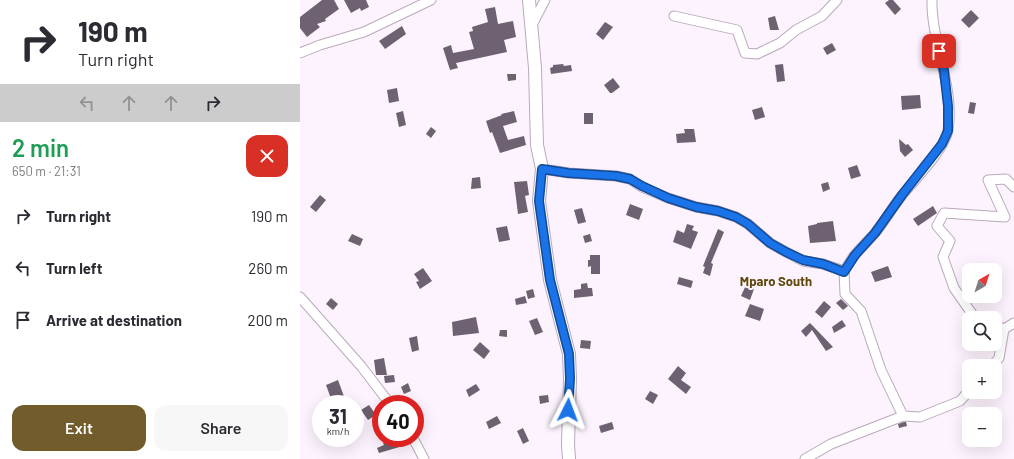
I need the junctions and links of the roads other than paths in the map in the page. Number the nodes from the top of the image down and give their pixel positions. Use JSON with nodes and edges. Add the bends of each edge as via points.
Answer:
{"nodes":[{"id":1,"x":431,"y":0,"type":"edge"},
{"id":2,"x":529,"y":0,"type":"edge"},
{"id":3,"x":545,"y":0,"type":"edge"},
{"id":4,"x":837,"y":0,"type":"edge"},
{"id":5,"x":932,"y":0,"type":"edge"},
{"id":6,"x":674,"y":16,"type":"dead end"},
{"id":7,"x":532,"y":25,"type":"junction"},
{"id":8,"x":300,"y":53,"type":"edge"},
{"id":9,"x":542,"y":169,"type":"junction"},
{"id":10,"x":1014,"y":188,"type":"edge"},
{"id":11,"x":844,"y":272,"type":"junction"},
{"id":12,"x":300,"y":297,"type":"edge"},
{"id":13,"x":970,"y":311,"type":"edge"},
{"id":14,"x":1014,"y":323,"type":"edge"},
{"id":15,"x":1004,"y":329,"type":"joint"},
{"id":16,"x":998,"y":359,"type":"edge"},
{"id":17,"x":383,"y":395,"type":"edge"},
{"id":18,"x":962,"y":399,"type":"edge"},
{"id":19,"x":903,"y":416,"type":"junction"},
{"id":20,"x":418,"y":447,"type":"edge"},
{"id":21,"x":424,"y":459,"type":"edge"},
{"id":22,"x":569,"y":459,"type":"edge"},
{"id":23,"x":805,"y":459,"type":"edge"}],
"edges":[{"from":1,"to":8,"type":"street","via":[[364,32]]},
{"from":2,"to":7,"type":"street"},
{"from":3,"to":7,"type":"street"},
{"from":4,"to":6,"type":"street","via":[[822,16],[796,30],[780,43],[757,54],[745,53],[737,30]]},
{"from":5,"to":11,"type":"street","via":[[948,99],[948,131],[936,154]]},
{"from":7,"to":9,"type":"street","via":[[538,145]]},
{"from":9,"to":11,"type":"street","via":[[630,179],[668,198],[736,217],[786,252],[803,260]]},
{"from":9,"to":22,"type":"street","via":[[539,201],[550,280],[569,354]]},
{"from":10,"to":13,"type":"street","via":[[1006,179],[988,180],[1005,217],[944,213],[937,226],[950,241],[943,257],[954,288]]},
{"from":11,"to":19,"type":"street","via":[[845,294],[861,310],[881,370]]},
{"from":12,"to":17,"type":"street"},
{"from":14,"to":15,"type":"street"},
{"from":15,"to":16,"type":"street"},
{"from":18,"to":19,"type":"street","via":[[920,417]]},
{"from":19,"to":23,"type":"street","via":[[831,444]]},
{"from":20,"to":21,"type":"street"}]}
